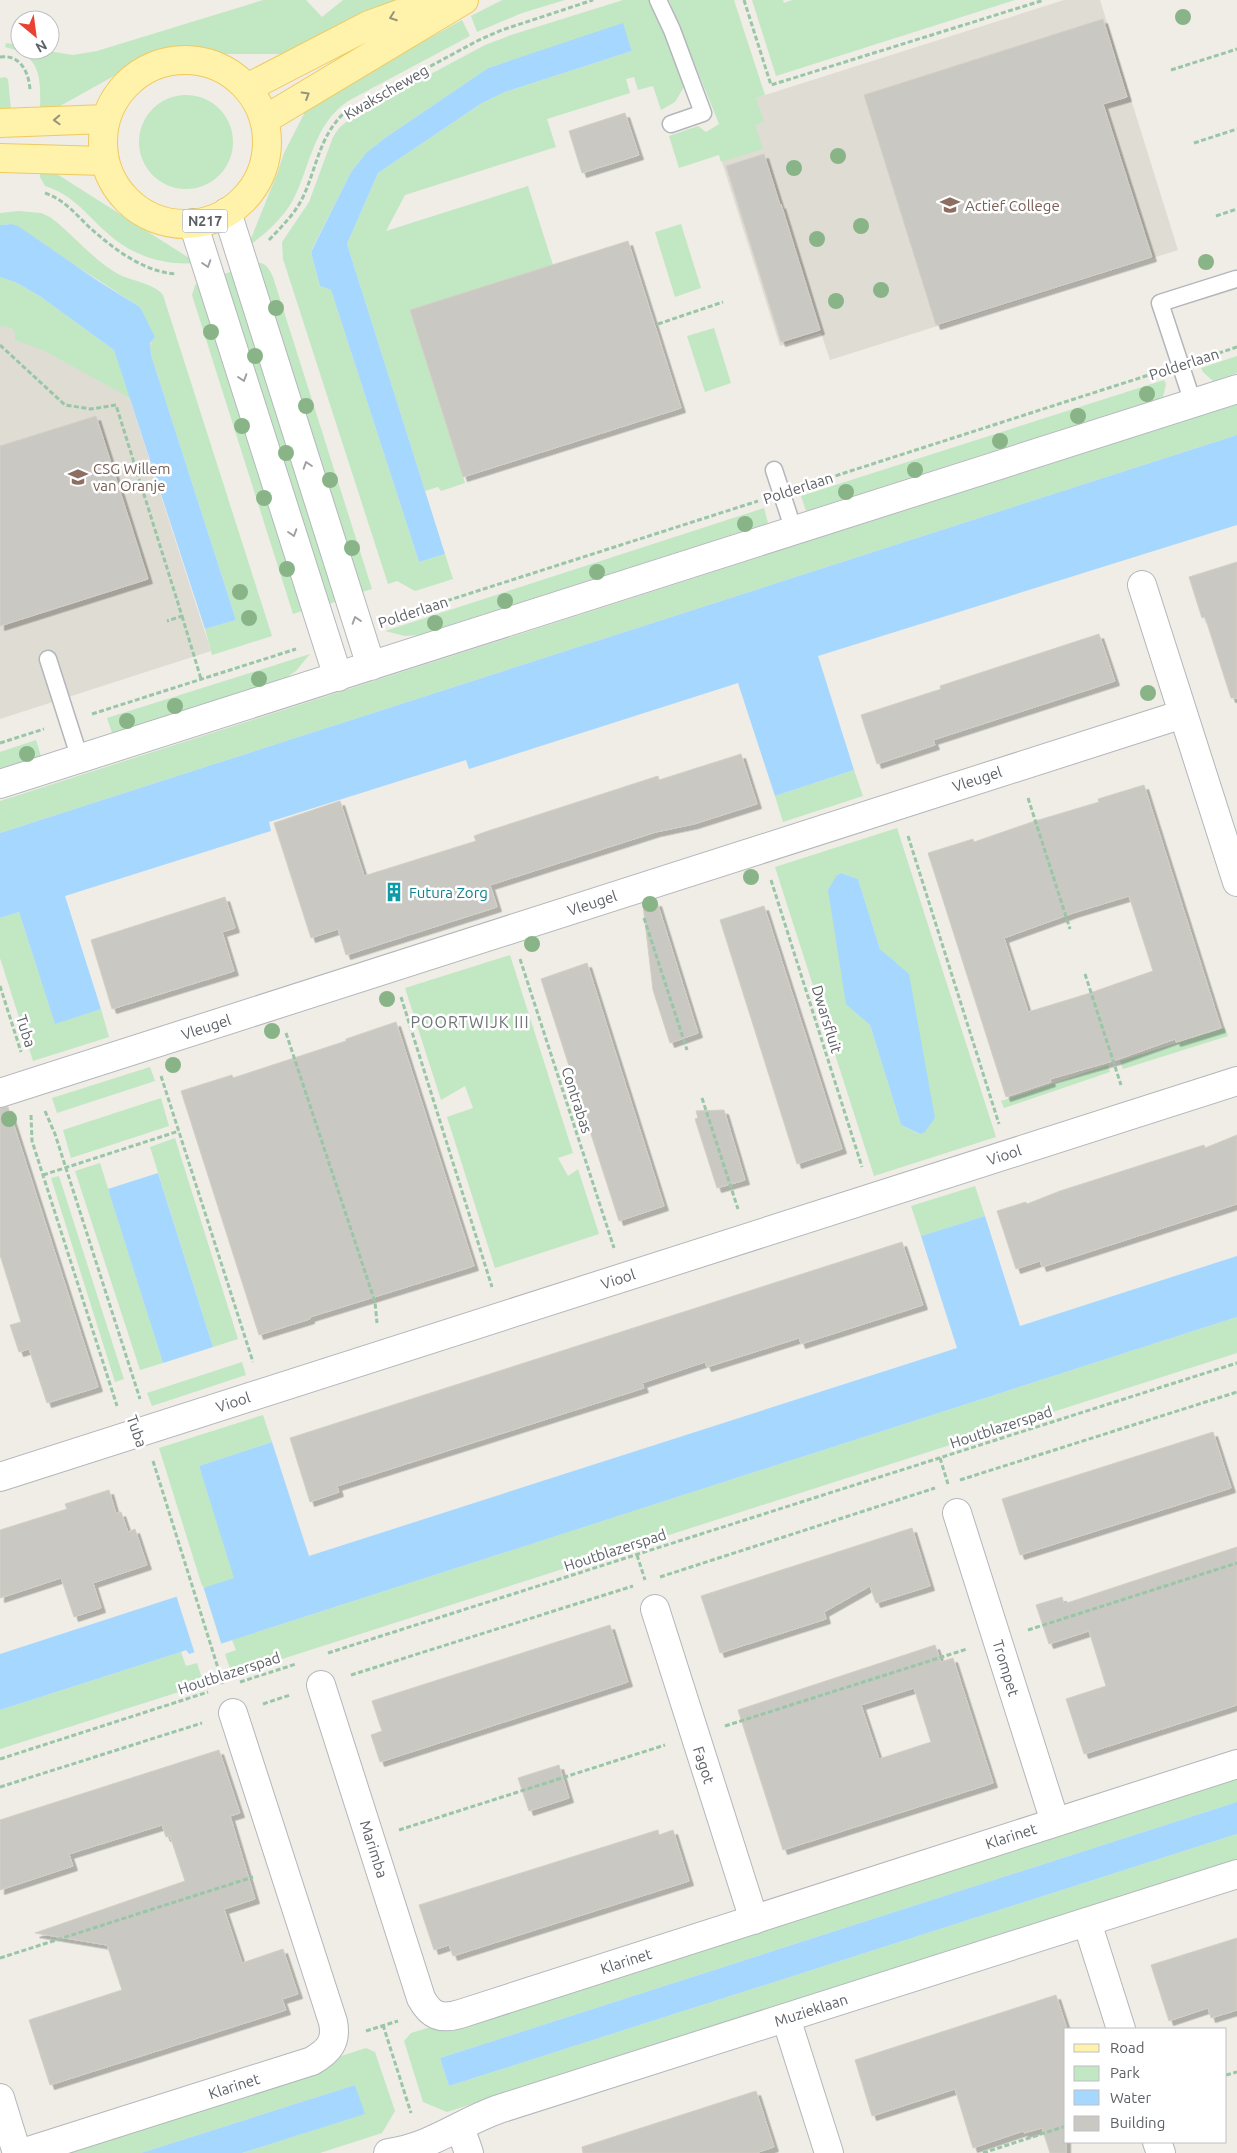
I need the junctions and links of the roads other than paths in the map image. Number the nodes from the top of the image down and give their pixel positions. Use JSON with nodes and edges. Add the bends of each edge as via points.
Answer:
{"nodes":[{"id":1,"x":438,"y":0,"type":"edge"},
{"id":2,"x":464,"y":0,"type":"edge"},
{"id":3,"x":658,"y":0,"type":"edge"},
{"id":4,"x":246,"y":88,"type":"junction"},
{"id":5,"x":106,"y":119,"type":"junction"},
{"id":6,"x":264,"y":120,"type":"junction"},
{"id":7,"x":0,"y":123,"type":"edge"},
{"id":8,"x":671,"y":124,"type":"dead end"},
{"id":9,"x":0,"y":158,"type":"edge"},
{"id":10,"x":104,"y":161,"type":"junction"},
{"id":11,"x":227,"y":212,"type":"junction"},
{"id":12,"x":193,"y":223,"type":"junction"},
{"id":13,"x":1236,"y":279,"type":"edge"},
{"id":14,"x":1237,"y":389,"type":"edge"},
{"id":15,"x":1192,"y":403,"type":"junction"},
{"id":16,"x":774,"y":470,"type":"dead end"},
{"id":17,"x":794,"y":530,"type":"junction"},
{"id":18,"x":1142,"y":585,"type":"dead end"},
{"id":19,"x":48,"y":659,"type":"dead end"},
{"id":20,"x":371,"y":666,"type":"junction"},
{"id":21,"x":338,"y":677,"type":"junction"},
{"id":22,"x":1184,"y":714,"type":"junction"},
{"id":23,"x":80,"y":759,"type":"junction"},
{"id":24,"x":0,"y":784,"type":"edge"},
{"id":25,"x":1237,"y":882,"type":"edge"},
{"id":26,"x":1237,"y":1081,"type":"edge"},
{"id":27,"x":0,"y":1093,"type":"edge"},
{"id":28,"x":0,"y":1476,"type":"edge"},
{"id":29,"x":957,"y":1513,"type":"dead end"},
{"id":30,"x":654,"y":1609,"type":"dead end"},
{"id":31,"x":321,"y":1685,"type":"road end"},
{"id":32,"x":233,"y":1713,"type":"road end"},
{"id":33,"x":1237,"y":1764,"type":"edge"},
{"id":34,"x":1055,"y":1822,"type":"junction"},
{"id":35,"x":1237,"y":1874,"type":"edge"},
{"id":36,"x":754,"y":1920,"type":"junction"},
{"id":37,"x":1087,"y":1922,"type":"junction"},
{"id":38,"x":430,"y":2011,"type":"joint"},
{"id":39,"x":786,"y":2018,"type":"junction"},
{"id":40,"x":1121,"y":2028,"type":"edge"},
{"id":41,"x":0,"y":2098,"type":"edge"},
{"id":42,"x":460,"y":2127,"type":"junction"},
{"id":43,"x":18,"y":2153,"type":"edge"},
{"id":44,"x":22,"y":2153,"type":"edge"},
{"id":45,"x":388,"y":2153,"type":"edge"},
{"id":46,"x":469,"y":2153,"type":"edge"},
{"id":47,"x":829,"y":2153,"type":"edge"}],
"edges":[{"from":1,"to":4,"type":"main road","one_way":true,"via":[[370,26]]},
{"from":6,"to":2,"type":"main road","one_way":true},
{"from":3,"to":8,"type":"lane","via":[[703,114]]},
{"from":4,"to":5,"type":"main road","number":"N217","via":[[236,78],[210,63],[167,61],[140,72],[128,82],[111,105]]},
{"from":4,"to":6,"type":"main road","number":"N217","via":[[254,97]]},
{"from":5,"to":7,"type":"main road","one_way":true},
{"from":5,"to":10,"type":"main road","number":"N217","via":[[102,147]]},
{"from":6,"to":11,"type":"main road","number":"N217","via":[[266,150],[258,179],[240,203]]},
{"from":9,"to":10,"type":"main road"},
{"from":10,"to":12,"type":"main road","number":"N217","via":[[116,188],[137,209],[164,222]]},
{"from":11,"to":12,"type":"main road","number":"N217"},
{"from":20,"to":11,"type":"street","name":"Polderlaan","one_way":true},
{"from":12,"to":21,"type":"street","one_way":true},
{"from":13,"to":15,"type":"lane","via":[[1160,303]]},
{"from":14,"to":15,"type":"street"},
{"from":15,"to":17,"type":"street"},
{"from":16,"to":17,"type":"lane"},
{"from":17,"to":20,"type":"street"},
{"from":18,"to":22,"type":"street"},
{"from":19,"to":23,"type":"lane"},
{"from":20,"to":21,"type":"street"},
{"from":21,"to":23,"type":"street"},
{"from":22,"to":25,"type":"street"},
{"from":22,"to":27,"type":"street","name":"Vleugel"},
{"from":23,"to":24,"type":"street"},
{"from":26,"to":28,"type":"street","name":"Viool","via":[[263,1392],[142,1439]]},
{"from":29,"to":34,"type":"street","name":"Trompet"},
{"from":30,"to":36,"type":"street","name":"Fagot"},
{"from":31,"to":38,"type":"street","name":"Marimba","via":[[421,1998]]},
{"from":32,"to":44,"type":"street","name":"Klarinet","via":[[333,2022],[334,2040],[325,2053],[312,2061]]},
{"from":33,"to":34,"type":"street","name":"Klarinet"},
{"from":34,"to":36,"type":"street","name":"Klarinet"},
{"from":35,"to":37,"type":"street","name":"Muzieklaan"},
{"from":36,"to":38,"type":"street","name":"Klarinet","via":[[460,2014],[441,2017]]},
{"from":37,"to":39,"type":"street","name":"Muzieklaan"},
{"from":37,"to":40,"type":"street"},
{"from":39,"to":42,"type":"street","name":"Muzieklaan","via":[[499,2109]]},
{"from":39,"to":47,"type":"street"},
{"from":41,"to":43,"type":"street"},
{"from":42,"to":45,"type":"street","name":"Muzieklaan","via":[[421,2145]]},
{"from":42,"to":46,"type":"street"}]}
